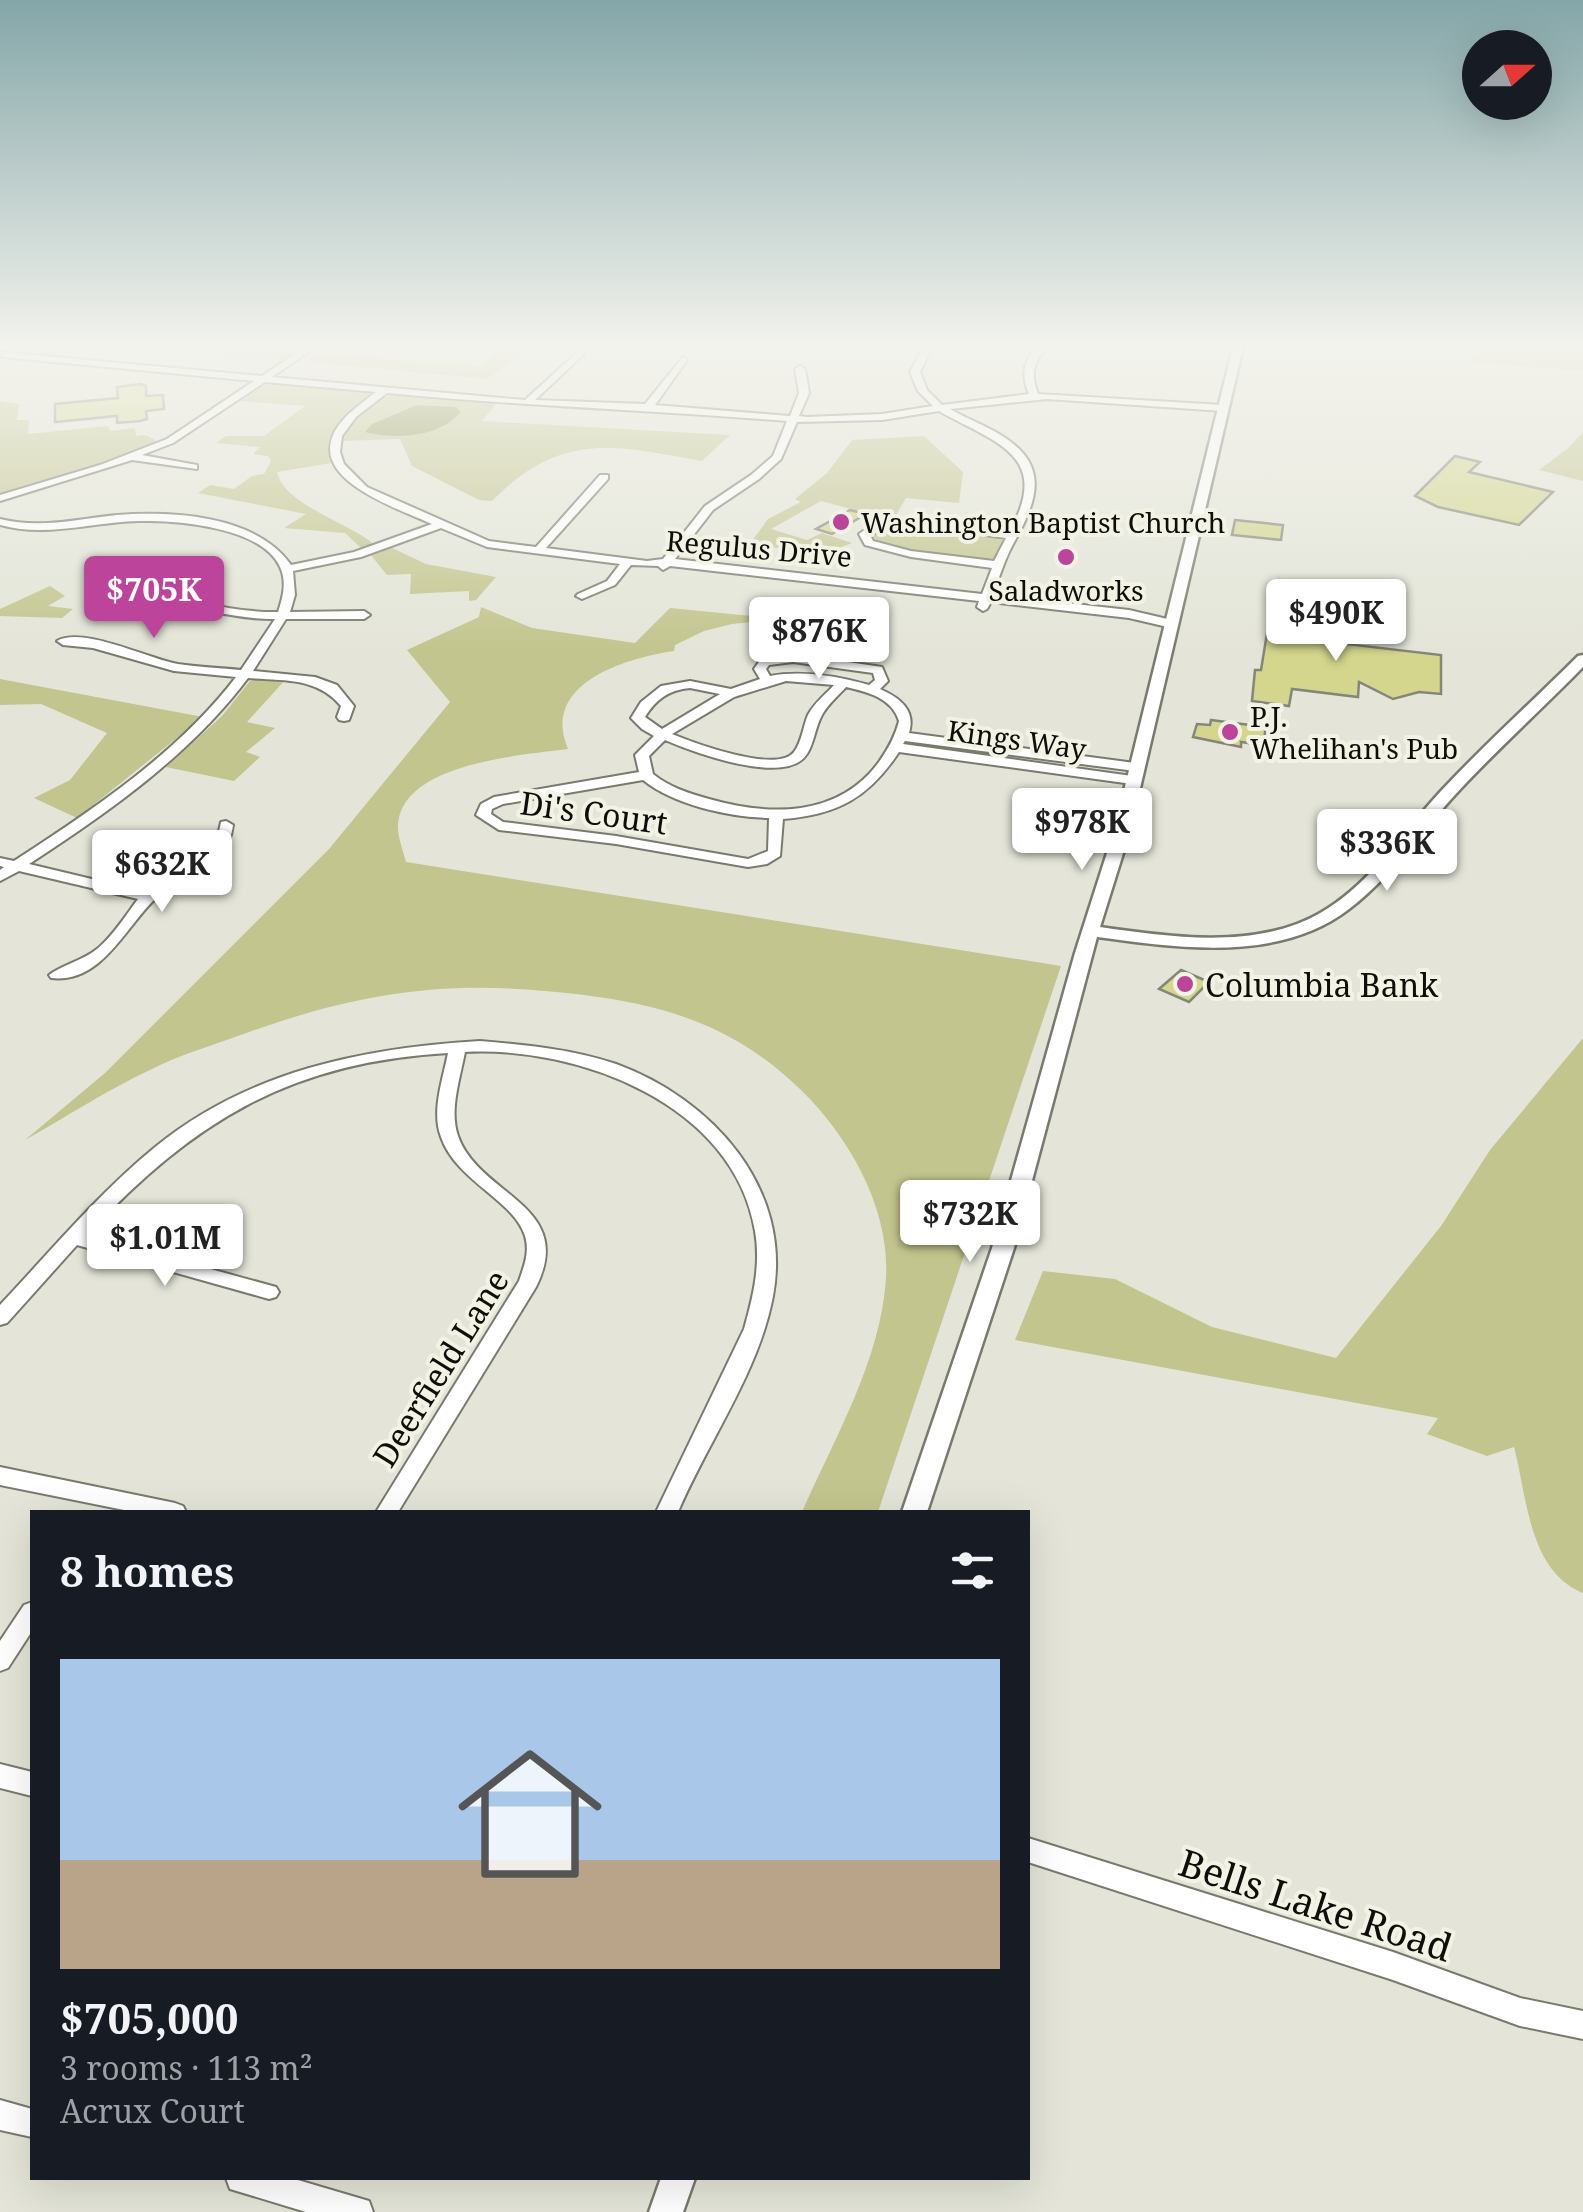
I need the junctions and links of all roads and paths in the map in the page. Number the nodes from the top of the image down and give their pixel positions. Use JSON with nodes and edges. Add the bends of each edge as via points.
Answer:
{"nodes":[{"id":1,"x":156,"y":446,"type":"edge"},
{"id":2,"x":336,"y":446,"type":"edge"},
{"id":3,"x":780,"y":446,"type":"edge"},
{"id":4,"x":1007,"y":446,"type":"edge"},
{"id":5,"x":1215,"y":446,"type":"edge"},
{"id":6,"x":134,"y":457,"type":"junction"},
{"id":7,"x":194,"y":467,"type":"dead end"},
{"id":8,"x":604,"y":477,"type":"dead end"},
{"id":9,"x":0,"y":498,"type":"edge"},
{"id":10,"x":0,"y":522,"type":"edge"},
{"id":11,"x":439,"y":524,"type":"junction"},
{"id":12,"x":1012,"y":535,"type":"junction"},
{"id":13,"x":537,"y":552,"type":"junction"},
{"id":14,"x":628,"y":562,"type":"junction"},
{"id":15,"x":998,"y":564,"type":"junction"},
{"id":16,"x":664,"y":566,"type":"junction"},
{"id":17,"x":288,"y":569,"type":"junction"},
{"id":18,"x":119,"y":574,"type":"dead end"},
{"id":19,"x":582,"y":596,"type":"dead end"},
{"id":20,"x":985,"y":602,"type":"junction"},
{"id":21,"x":364,"y":614,"type":"dead end"},
{"id":22,"x":284,"y":617,"type":"junction"},
{"id":23,"x":1172,"y":624,"type":"junction"},
{"id":24,"x":62,"y":641,"type":"dead end"},
{"id":25,"x":1583,"y":659,"type":"edge"},
{"id":26,"x":247,"y":672,"type":"junction"},
{"id":27,"x":766,"y":679,"type":"junction"},
{"id":28,"x":843,"y":683,"type":"junction"},
{"id":29,"x":871,"y":690,"type":"junction"},
{"id":30,"x":730,"y":693,"type":"junction"},
{"id":31,"x":344,"y":718,"type":"dead end"},
{"id":32,"x":664,"y":735,"type":"junction"},
{"id":33,"x":898,"y":742,"type":"junction"},
{"id":34,"x":1134,"y":773,"type":"junction"},
{"id":35,"x":646,"y":776,"type":"junction"},
{"id":36,"x":776,"y":817,"type":"junction"},
{"id":37,"x":226,"y":826,"type":"dead end"},
{"id":38,"x":0,"y":862,"type":"edge"},
{"id":39,"x":17,"y":866,"type":"junction"},
{"id":40,"x":0,"y":878,"type":"edge"},
{"id":41,"x":148,"y":897,"type":"junction"},
{"id":42,"x":1091,"y":931,"type":"junction"},
{"id":43,"x":1157,"y":940,"type":"junction"},
{"id":44,"x":1084,"y":956,"type":"junction"},
{"id":45,"x":57,"y":975,"type":"dead end"},
{"id":46,"x":458,"y":1047,"type":"junction"},
{"id":47,"x":75,"y":1238,"type":"junction"},
{"id":48,"x":269,"y":1292,"type":"dead end"},
{"id":49,"x":0,"y":1318,"type":"edge"},
{"id":50,"x":0,"y":1476,"type":"edge"},
{"id":51,"x":103,"y":1506,"type":"edge"},
{"id":52,"x":151,"y":1510,"type":"edge"},
{"id":53,"x":388,"y":1510,"type":"edge"},
{"id":54,"x":668,"y":1510,"type":"edge"},
{"id":55,"x":915,"y":1510,"type":"edge"},
{"id":56,"x":30,"y":1615,"type":"edge"},
{"id":57,"x":0,"y":1661,"type":"edge"},
{"id":58,"x":0,"y":1776,"type":"edge"},
{"id":59,"x":30,"y":1784,"type":"edge"},
{"id":60,"x":1030,"y":1851,"type":"edge"},
{"id":61,"x":1583,"y":2025,"type":"edge"},
{"id":62,"x":0,"y":2115,"type":"edge"},
{"id":63,"x":30,"y":2122,"type":"edge"},
{"id":64,"x":248,"y":2180,"type":"edge"},
{"id":65,"x":677,"y":2180,"type":"edge"},
{"id":66,"x":358,"y":2212,"type":"edge"},
{"id":67,"x":666,"y":2212,"type":"edge"}],
"edges":[{"from":1,"to":6,"type":"street"},
{"from":2,"to":11,"type":"street","name":"Regulus Drive","via":[[348,477]]},
{"from":3,"to":16,"type":"street","via":[[773,461],[709,508]]},
{"from":4,"to":12,"type":"street","via":[[1024,463],[1030,493]]},
{"from":5,"to":23,"type":"main road"},
{"from":6,"to":7,"type":"street"},
{"from":6,"to":9,"type":"street"},
{"from":8,"to":13,"type":"street"},
{"from":10,"to":17,"type":"street","via":[[40,528],[128,518],[193,520],[264,544]]},
{"from":11,"to":13,"type":"street","name":"Regulus Drive","via":[[487,544]]},
{"from":11,"to":17,"type":"street","via":[[358,555]]},
{"from":12,"to":15,"type":"street"},
{"from":12,"to":15,"type":"street","via":[[893,523],[864,534],[869,543],[898,552]]},
{"from":13,"to":14,"type":"street","name":"Regulus Drive"},
{"from":14,"to":16,"type":"street","name":"Regulus Drive"},
{"from":14,"to":19,"type":"street","via":[[611,583]]},
{"from":15,"to":20,"type":"street"},
{"from":16,"to":20,"type":"street","name":"Regulus Drive"},
{"from":17,"to":22,"type":"street","via":[[292,590]]},
{"from":18,"to":22,"type":"street","via":[[219,610]]},
{"from":20,"to":23,"type":"street","name":"Regulus Drive"},
{"from":21,"to":22,"type":"street"},
{"from":22,"to":26,"type":"street"},
{"from":23,"to":34,"type":"main road"},
{"from":24,"to":26,"type":"street","via":[[174,667]]},
{"from":25,"to":43,"type":"main road","via":[[1325,918],[1259,938]]},
{"from":26,"to":31,"type":"street","via":[[332,688],[348,706]]},
{"from":26,"to":39,"type":"street","via":[[201,728],[155,767]]},
{"from":27,"to":28,"type":"street"},
{"from":27,"to":29,"type":"street","via":[[762,664],[793,658],[878,670],[882,681]]},
{"from":27,"to":30,"type":"street"},
{"from":28,"to":29,"type":"street"},
{"from":28,"to":32,"type":"street","via":[[816,712],[801,754],[786,763],[757,762]]},
{"from":29,"to":33,"type":"street","via":[[903,712]]},
{"from":30,"to":32,"type":"street"},
{"from":30,"to":32,"type":"street","via":[[689,683],[661,690],[638,718]]},
{"from":32,"to":35,"type":"street","via":[[642,755]]},
{"from":33,"to":34,"type":"street","name":"Kings Way"},
{"from":33,"to":36,"type":"street","via":[[854,793],[817,810]]},
{"from":34,"to":42,"type":"main road"},
{"from":35,"to":36,"type":"street","via":[[674,793]]},
{"from":35,"to":36,"type":"street","name":"Di's Court","via":[[499,800],[482,816],[499,826],[748,863],[775,854]]},
{"from":37,"to":41,"type":"street","via":[[216,852]]},
{"from":38,"to":39,"type":"street"},
{"from":39,"to":40,"type":"street"},
{"from":39,"to":41,"type":"street"},
{"from":41,"to":45,"type":"street","via":[[106,950]]},
{"from":42,"to":43,"type":"main road"},
{"from":42,"to":44,"type":"main road"},
{"from":43,"to":44,"type":"main road","via":[[1107,942]]},
{"from":44,"to":55,"type":"main road","via":[[985,1307]]},
{"from":46,"to":47,"type":"street","via":[[364,1057],[242,1099],[155,1156]]},
{"from":46,"to":53,"type":"street","name":"Deerfield Lane","via":[[446,1116],[451,1142],[524,1216],[537,1258],[530,1282]]},
{"from":46,"to":54,"type":"street","via":[[573,1058],[651,1087],[710,1129],[758,1200],[768,1264],[756,1323]]},
{"from":47,"to":48,"type":"street"},
{"from":47,"to":49,"type":"street"},
{"from":50,"to":51,"type":"street"},
{"from":51,"to":52,"type":"street"},
{"from":56,"to":57,"type":"street"},
{"from":58,"to":59,"type":"street"},
{"from":60,"to":61,"type":"street","name":"Bells Lake Road","via":[[1520,2012]]},
{"from":62,"to":63,"type":"street"},
{"from":64,"to":66,"type":"street"},
{"from":65,"to":67,"type":"main road"}]}
